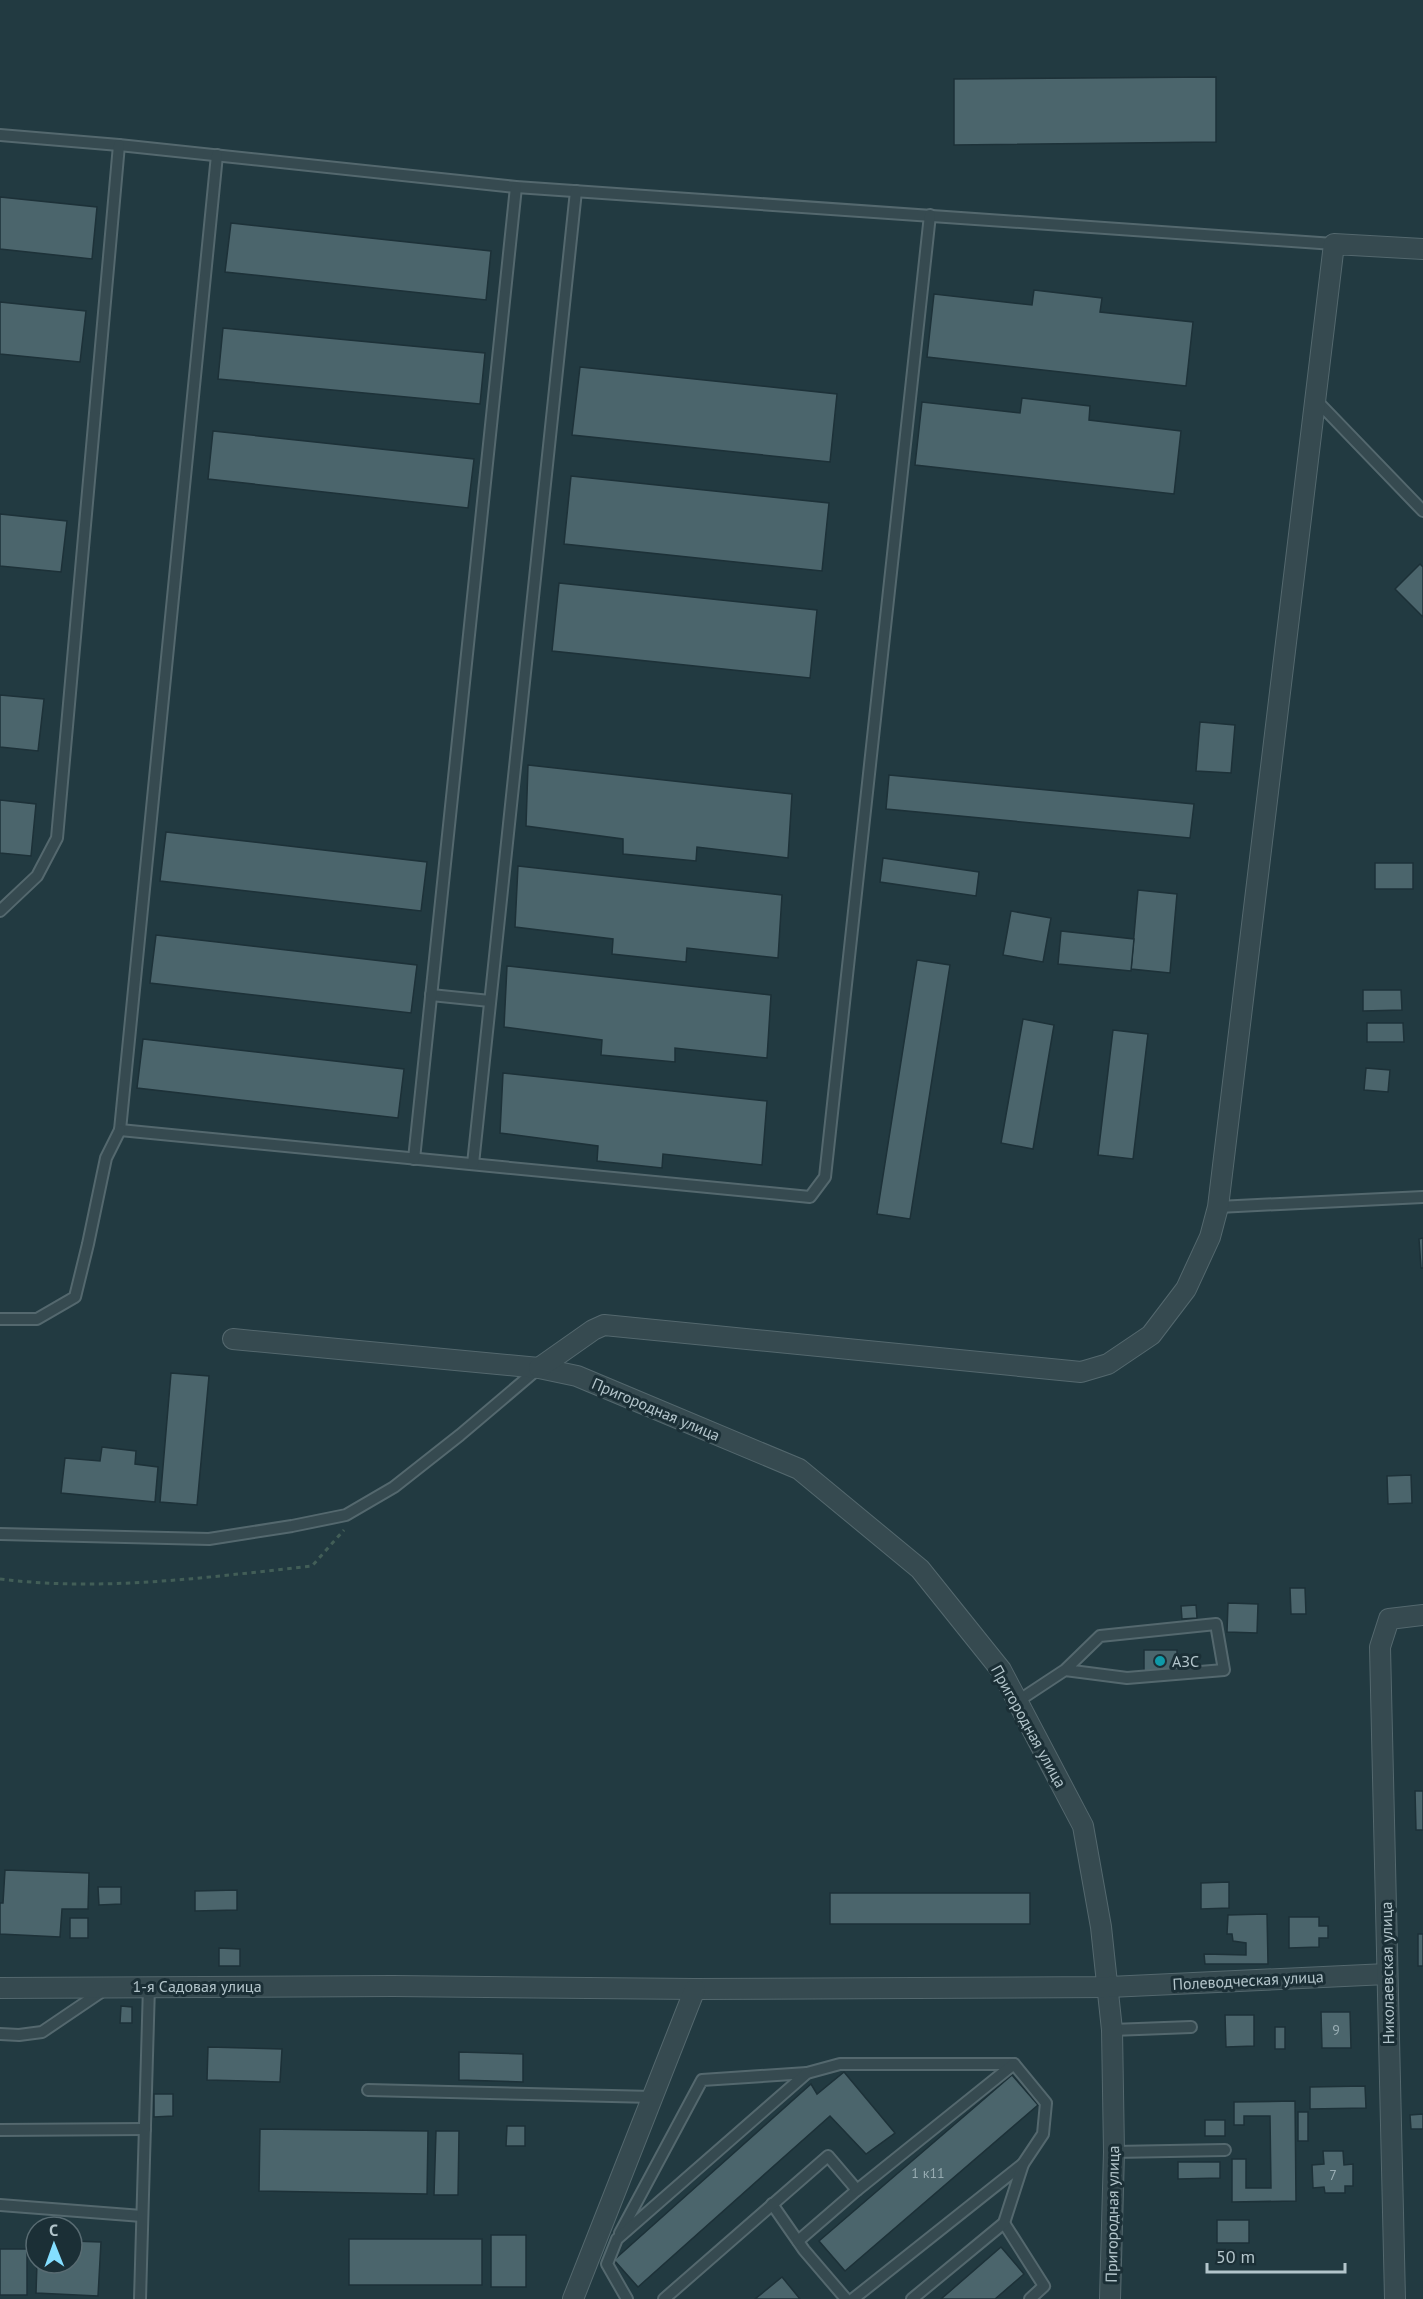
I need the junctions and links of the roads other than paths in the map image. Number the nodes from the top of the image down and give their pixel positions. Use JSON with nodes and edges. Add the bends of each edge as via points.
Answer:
{"nodes":[{"id":1,"x":0,"y":135,"type":"edge"},
{"id":2,"x":119,"y":145,"type":"junction"},
{"id":3,"x":217,"y":155,"type":"junction"},
{"id":4,"x":516,"y":187,"type":"junction"},
{"id":5,"x":576,"y":191,"type":"junction"},
{"id":6,"x":930,"y":215,"type":"junction"},
{"id":7,"x":1334,"y":244,"type":"junction"},
{"id":8,"x":1423,"y":249,"type":"edge"},
{"id":9,"x":1315,"y":399,"type":"junction"},
{"id":10,"x":1423,"y":511,"type":"edge"},
{"id":11,"x":0,"y":911,"type":"edge"},
{"id":12,"x":431,"y":995,"type":"junction"},
{"id":13,"x":490,"y":1001,"type":"junction"},
{"id":14,"x":120,"y":1130,"type":"junction"},
{"id":15,"x":414,"y":1159,"type":"junction"},
{"id":16,"x":473,"y":1164,"type":"junction"},
{"id":17,"x":1423,"y":1197,"type":"edge"},
{"id":18,"x":1218,"y":1207,"type":"junction"},
{"id":19,"x":0,"y":1319,"type":"edge"},
{"id":20,"x":232,"y":1340,"type":"dead end"},
{"id":21,"x":539,"y":1368,"type":"junction"},
{"id":22,"x":0,"y":1534,"type":"edge"},
{"id":23,"x":1423,"y":1615,"type":"edge"},
{"id":24,"x":1065,"y":1670,"type":"junction"},
{"id":25,"x":1017,"y":1701,"type":"junction"},
{"id":26,"x":1387,"y":1974,"type":"junction"},
{"id":27,"x":149,"y":1986,"type":"junction"},
{"id":28,"x":108,"y":1987,"type":"junction"},
{"id":29,"x":1108,"y":1987,"type":"junction"},
{"id":30,"x":0,"y":1988,"type":"edge"},
{"id":31,"x":695,"y":1989,"type":"junction"},
{"id":32,"x":1191,"y":2026,"type":"dead end"},
{"id":33,"x":1112,"y":2030,"type":"junction"},
{"id":34,"x":0,"y":2034,"type":"edge"},
{"id":35,"x":1014,"y":2064,"type":"junction"},
{"id":36,"x":807,"y":2073,"type":"junction"},
{"id":37,"x":368,"y":2090,"type":"dead end"},
{"id":38,"x":653,"y":2097,"type":"junction"},
{"id":39,"x":145,"y":2128,"type":"junction"},
{"id":40,"x":0,"y":2130,"type":"edge"},
{"id":41,"x":1225,"y":2150,"type":"dead end"},
{"id":42,"x":1114,"y":2152,"type":"junction"},
{"id":43,"x":1023,"y":2164,"type":"junction"},
{"id":44,"x":857,"y":2190,"type":"junction"},
{"id":45,"x":772,"y":2204,"type":"junction"},
{"id":46,"x":0,"y":2205,"type":"edge"},
{"id":47,"x":142,"y":2216,"type":"junction"},
{"id":48,"x":1004,"y":2223,"type":"junction"},
{"id":49,"x":617,"y":2239,"type":"junction"},
{"id":50,"x":798,"y":2241,"type":"junction"},
{"id":51,"x":1044,"y":2286,"type":"junction"},
{"id":52,"x":140,"y":2299,"type":"edge"},
{"id":53,"x":573,"y":2299,"type":"edge"},
{"id":54,"x":627,"y":2299,"type":"edge"},
{"id":55,"x":664,"y":2299,"type":"edge"},
{"id":56,"x":846,"y":2299,"type":"edge"},
{"id":57,"x":853,"y":2299,"type":"edge"},
{"id":58,"x":912,"y":2299,"type":"edge"},
{"id":59,"x":1030,"y":2299,"type":"edge"},
{"id":60,"x":1041,"y":2299,"type":"edge"},
{"id":61,"x":1110,"y":2299,"type":"edge"},
{"id":62,"x":1395,"y":2299,"type":"edge"}],
"edges":[{"from":1,"to":2,"type":"lane"},
{"from":2,"to":3,"type":"lane"},
{"from":2,"to":11,"type":"lane","via":[[57,838],[37,876]]},
{"from":3,"to":4,"type":"lane"},
{"from":3,"to":14,"type":"lane"},
{"from":4,"to":5,"type":"lane"},
{"from":4,"to":12,"type":"lane"},
{"from":5,"to":6,"type":"lane"},
{"from":5,"to":13,"type":"lane"},
{"from":6,"to":7,"type":"lane"},
{"from":6,"to":16,"type":"lane","via":[[825,1177],[810,1197]]},
{"from":7,"to":8,"type":"street"},
{"from":7,"to":9,"type":"street"},
{"from":9,"to":10,"type":"lane"},
{"from":9,"to":18,"type":"street"},
{"from":12,"to":13,"type":"lane"},
{"from":12,"to":15,"type":"lane"},
{"from":13,"to":16,"type":"lane"},
{"from":14,"to":15,"type":"lane"},
{"from":14,"to":19,"type":"lane","via":[[106,1158],[75,1297],[37,1319]]},
{"from":15,"to":16,"type":"lane"},
{"from":17,"to":18,"type":"lane"},
{"from":18,"to":21,"type":"street","via":[[1186,1288],[1151,1335],[1108,1364],[1081,1372],[604,1325]]},
{"from":20,"to":21,"type":"street","name":"Пригородная улица"},
{"from":21,"to":22,"type":"lane","via":[[394,1487],[346,1515],[209,1539]]},
{"from":21,"to":25,"type":"street","name":"Пригородная улица","via":[[577,1376],[799,1468],[920,1569],[1001,1670]]},
{"from":23,"to":26,"type":"street","name":"Николаевская улица","via":[[1389,1619],[1380,1647]]},
{"from":24,"to":24,"type":"lane","via":[[1127,1678],[1224,1670],[1216,1624],[1100,1636]]},
{"from":24,"to":25,"type":"lane"},
{"from":25,"to":29,"type":"street","name":"Пригородная улица","via":[[1083,1826]]},
{"from":26,"to":29,"type":"street","name":"Полеводческая улица"},
{"from":26,"to":62,"type":"street","name":"Николаевская улица"},
{"from":27,"to":28,"type":"street","name":"1-я Садовая улица"},
{"from":27,"to":31,"type":"street","name":"1-я Садовая улица"},
{"from":27,"to":39,"type":"lane"},
{"from":28,"to":30,"type":"street","name":"1-я Садовая улица"},
{"from":28,"to":34,"type":"lane","via":[[42,2032]]},
{"from":29,"to":31,"type":"street","name":"Полеводческая улица"},
{"from":29,"to":33,"type":"street","name":"Пригородная улица"},
{"from":31,"to":38,"type":"street"},
{"from":32,"to":33,"type":"lane"},
{"from":33,"to":42,"type":"street","name":"Пригородная улица"},
{"from":35,"to":36,"type":"lane","via":[[840,2064]]},
{"from":35,"to":43,"type":"lane","via":[[1046,2103],[1043,2134]]},
{"from":35,"to":44,"type":"lane"},
{"from":36,"to":49,"type":"lane"},
{"from":36,"to":49,"type":"lane","via":[[702,2080]]},
{"from":37,"to":38,"type":"lane"},
{"from":38,"to":53,"type":"street"},
{"from":39,"to":40,"type":"lane"},
{"from":39,"to":47,"type":"lane"},
{"from":41,"to":42,"type":"lane"},
{"from":42,"to":61,"type":"street","name":"Пригородная улица"},
{"from":43,"to":48,"type":"lane"},
{"from":43,"to":57,"type":"lane"},
{"from":44,"to":45,"type":"lane","via":[[828,2156]]},
{"from":44,"to":50,"type":"lane"},
{"from":45,"to":50,"type":"lane"},
{"from":45,"to":55,"type":"lane"},
{"from":46,"to":47,"type":"lane"},
{"from":47,"to":52,"type":"lane"},
{"from":48,"to":51,"type":"lane"},
{"from":48,"to":58,"type":"lane"},
{"from":49,"to":54,"type":"lane","via":[[607,2264]]},
{"from":50,"to":56,"type":"lane"},
{"from":51,"to":59,"type":"lane"},
{"from":51,"to":60,"type":"lane"}]}
